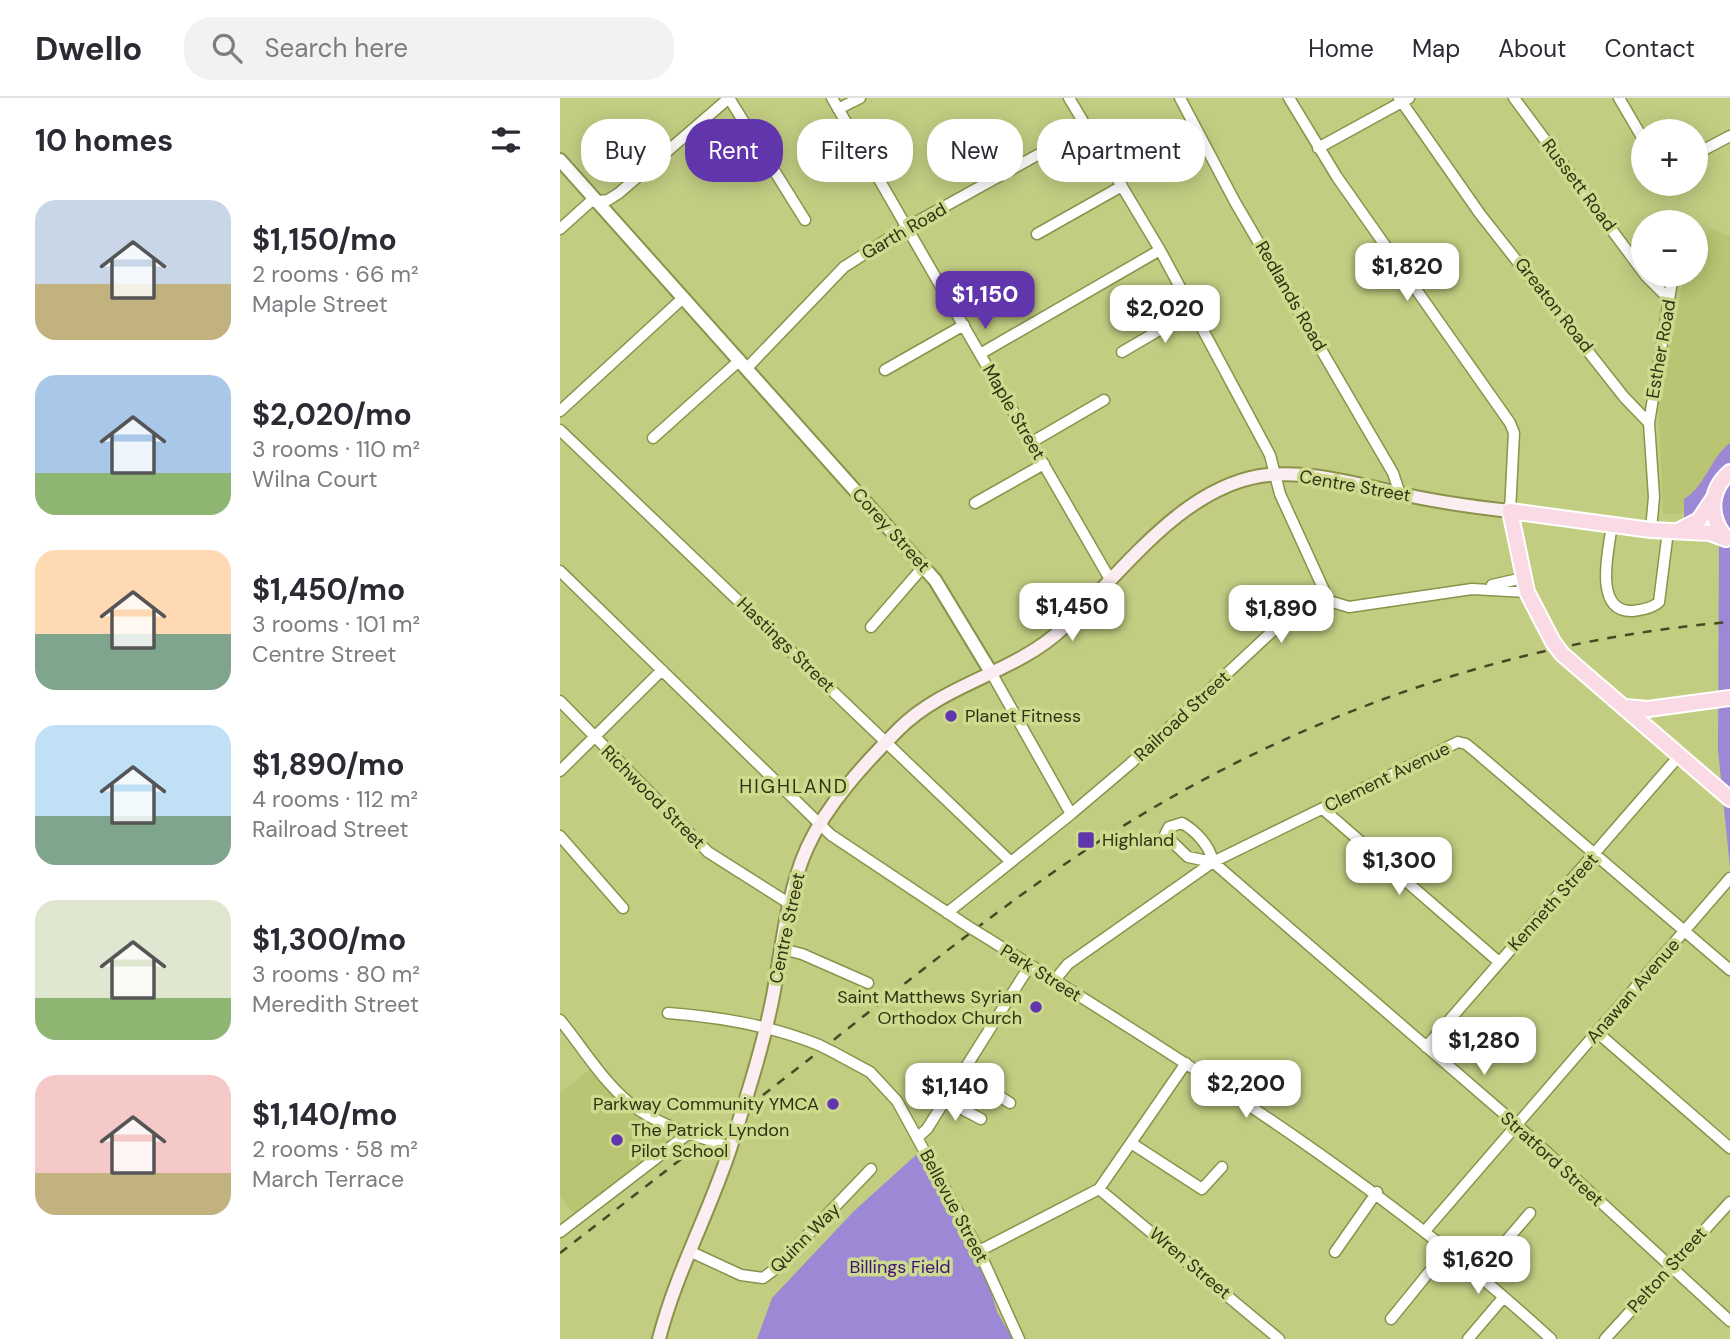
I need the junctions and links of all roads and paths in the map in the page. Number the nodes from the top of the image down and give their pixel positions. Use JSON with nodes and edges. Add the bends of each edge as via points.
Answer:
{"nodes":[{"id":1,"x":729,"y":98,"type":"edge"},
{"id":2,"x":832,"y":98,"type":"edge"},
{"id":3,"x":860,"y":98,"type":"edge"},
{"id":4,"x":1069,"y":98,"type":"edge"},
{"id":5,"x":1180,"y":98,"type":"edge"},
{"id":6,"x":1289,"y":98,"type":"edge"},
{"id":7,"x":1514,"y":98,"type":"edge"},
{"id":8,"x":1619,"y":98,"type":"edge"},
{"id":9,"x":1403,"y":99,"type":"edge"},
{"id":10,"x":838,"y":109,"type":"junction"},
{"id":11,"x":1083,"y":119,"type":"edge"},
{"id":12,"x":1631,"y":119,"type":"edge"},
{"id":13,"x":1730,"y":136,"type":"edge"},
{"id":14,"x":1318,"y":148,"type":"junction"},
{"id":15,"x":1708,"y":148,"type":"edge"},
{"id":16,"x":1037,"y":155,"type":"edge"},
{"id":17,"x":560,"y":160,"type":"edge"},
{"id":18,"x":1120,"y":182,"type":"edge"},
{"id":19,"x":1122,"y":186,"type":"junction"},
{"id":20,"x":599,"y":202,"type":"junction"},
{"id":21,"x":805,"y":220,"type":"dead end"},
{"id":22,"x":907,"y":227,"type":"junction"},
{"id":23,"x":560,"y":229,"type":"edge"},
{"id":24,"x":1037,"y":234,"type":"dead end"},
{"id":25,"x":1160,"y":250,"type":"junction"},
{"id":26,"x":1631,"y":256,"type":"edge"},
{"id":27,"x":1657,"y":287,"type":"edge"},
{"id":28,"x":1671,"y":287,"type":"edge"},
{"id":29,"x":683,"y":298,"type":"junction"},
{"id":30,"x":1669,"y":299,"type":"junction"},
{"id":31,"x":1192,"y":312,"type":"junction"},
{"id":32,"x":964,"y":325,"type":"junction"},
{"id":33,"x":1122,"y":352,"type":"dead end"},
{"id":34,"x":981,"y":354,"type":"junction"},
{"id":35,"x":743,"y":364,"type":"junction"},
{"id":36,"x":885,"y":370,"type":"dead end"},
{"id":37,"x":560,"y":394,"type":"edge"},
{"id":38,"x":1104,"y":400,"type":"dead end"},
{"id":39,"x":570,"y":402,"type":"junction"},
{"id":40,"x":560,"y":411,"type":"edge"},
{"id":41,"x":1649,"y":424,"type":"junction"},
{"id":42,"x":560,"y":430,"type":"edge"},
{"id":43,"x":653,"y":438,"type":"dead end"},
{"id":44,"x":1032,"y":442,"type":"junction"},
{"id":45,"x":1044,"y":464,"type":"junction"},
{"id":46,"x":1730,"y":472,"type":"edge"},
{"id":47,"x":1274,"y":475,"type":"junction"},
{"id":48,"x":1401,"y":494,"type":"junction"},
{"id":49,"x":1713,"y":498,"type":"junction"},
{"id":50,"x":975,"y":503,"type":"dead end"},
{"id":51,"x":1510,"y":511,"type":"junction"},
{"id":52,"x":1612,"y":525,"type":"junction"},
{"id":53,"x":1651,"y":530,"type":"junction"},
{"id":54,"x":1673,"y":531,"type":"junction"},
{"id":55,"x":1728,"y":540,"type":"edge"},
{"id":56,"x":923,"y":567,"type":"junction"},
{"id":57,"x":560,"y":571,"type":"edge"},
{"id":58,"x":1111,"y":581,"type":"junction"},
{"id":59,"x":1525,"y":585,"type":"junction"},
{"id":60,"x":1481,"y":589,"type":"junction"},
{"id":61,"x":1329,"y":601,"type":"junction"},
{"id":62,"x":871,"y":627,"type":"dead end"},
{"id":63,"x":662,"y":670,"type":"junction"},
{"id":64,"x":992,"y":674,"type":"junction"},
{"id":65,"x":1730,"y":698,"type":"edge"},
{"id":66,"x":560,"y":701,"type":"edge"},
{"id":67,"x":1623,"y":707,"type":"junction"},
{"id":68,"x":596,"y":738,"type":"junction"},
{"id":69,"x":886,"y":743,"type":"junction"},
{"id":70,"x":1679,"y":756,"type":"junction"},
{"id":71,"x":560,"y":771,"type":"edge"},
{"id":72,"x":1730,"y":799,"type":"edge"},
{"id":73,"x":1323,"y":809,"type":"junction"},
{"id":74,"x":1072,"y":814,"type":"junction"},
{"id":75,"x":821,"y":823,"type":"junction"},
{"id":76,"x":560,"y":836,"type":"edge"},
{"id":77,"x":1594,"y":855,"type":"junction"},
{"id":78,"x":1011,"y":862,"type":"junction"},
{"id":79,"x":1213,"y":862,"type":"junction"},
{"id":80,"x":1730,"y":878,"type":"edge"},
{"id":81,"x":790,"y":904,"type":"junction"},
{"id":82,"x":623,"y":908,"type":"dead end"},
{"id":83,"x":947,"y":913,"type":"junction"},
{"id":84,"x":1684,"y":932,"type":"junction"},
{"id":85,"x":782,"y":949,"type":"junction"},
{"id":86,"x":1499,"y":962,"type":"junction"},
{"id":87,"x":1030,"y":965,"type":"junction"},
{"id":88,"x":1730,"y":970,"type":"edge"},
{"id":89,"x":1054,"y":981,"type":"junction"},
{"id":90,"x":868,"y":983,"type":"dead end"},
{"id":91,"x":668,"y":1013,"type":"dead end"},
{"id":92,"x":560,"y":1020,"type":"edge"},
{"id":93,"x":766,"y":1027,"type":"junction"},
{"id":94,"x":1598,"y":1032,"type":"junction"},
{"id":95,"x":1426,"y":1047,"type":"junction"},
{"id":96,"x":1186,"y":1063,"type":"junction"},
{"id":97,"x":962,"y":1073,"type":"junction"},
{"id":98,"x":945,"y":1100,"type":"junction"},
{"id":99,"x":1010,"y":1103,"type":"dead end"},
{"id":100,"x":981,"y":1119,"type":"dead end"},
{"id":101,"x":1517,"y":1125,"type":"junction"},
{"id":102,"x":689,"y":1133,"type":"junction"},
{"id":103,"x":918,"y":1137,"type":"junction"},
{"id":104,"x":1131,"y":1143,"type":"junction"},
{"id":105,"x":730,"y":1147,"type":"junction"},
{"id":106,"x":1730,"y":1148,"type":"edge"},
{"id":107,"x":1222,"y":1167,"type":"dead end"},
{"id":108,"x":871,"y":1169,"type":"dead end"},
{"id":109,"x":1099,"y":1189,"type":"junction"},
{"id":110,"x":1377,"y":1192,"type":"junction"},
{"id":111,"x":1730,"y":1202,"type":"edge"},
{"id":112,"x":1530,"y":1213,"type":"dead end"},
{"id":113,"x":1424,"y":1231,"type":"junction"},
{"id":114,"x":560,"y":1232,"type":"edge"},
{"id":115,"x":1447,"y":1250,"type":"junction"},
{"id":116,"x":690,"y":1251,"type":"junction"},
{"id":117,"x":979,"y":1251,"type":"junction"},
{"id":118,"x":1335,"y":1252,"type":"dead end"},
{"id":119,"x":1670,"y":1266,"type":"junction"},
{"id":120,"x":1477,"y":1275,"type":"junction"},
{"id":121,"x":1503,"y":1298,"type":"junction"},
{"id":122,"x":1391,"y":1318,"type":"dead end"},
{"id":123,"x":1730,"y":1321,"type":"edge"},
{"id":124,"x":659,"y":1339,"type":"edge"},
{"id":125,"x":1019,"y":1339,"type":"edge"},
{"id":126,"x":1279,"y":1339,"type":"edge"},
{"id":127,"x":1468,"y":1339,"type":"edge"},
{"id":128,"x":1551,"y":1339,"type":"edge"},
{"id":129,"x":1605,"y":1339,"type":"edge"}],
"edges":[{"from":1,"to":20,"type":"street","via":[[620,193]]},
{"from":1,"to":21,"type":"street"},
{"from":2,"to":10,"type":"street","name":"Maple Street"},
{"from":3,"to":10,"type":"street"},
{"from":4,"to":11,"type":"street"},
{"from":5,"to":48,"type":"street","name":"Redlands Road"},
{"from":6,"to":14,"type":"street"},
{"from":7,"to":26,"type":"street","name":"Russett Road"},
{"from":8,"to":12,"type":"street"},
{"from":9,"to":14,"type":"street"},
{"from":9,"to":41,"type":"street","name":"Greaton Road","via":[[1480,214]]},
{"from":10,"to":22,"type":"street","name":"Maple Street"},
{"from":13,"to":15,"type":"street"},
{"from":14,"to":51,"type":"street","via":[[1510,423],[1514,433]]},
{"from":16,"to":22,"type":"street","name":"Garth Road"},
{"from":17,"to":20,"type":"street","name":"Corey Street"},
{"from":18,"to":19,"type":"street"},
{"from":19,"to":24,"type":"street"},
{"from":19,"to":25,"type":"street"},
{"from":20,"to":23,"type":"street","via":[[590,202]]},
{"from":20,"to":29,"type":"street","name":"Corey Street"},
{"from":22,"to":32,"type":"street","name":"Maple Street"},
{"from":22,"to":35,"type":"street","name":"Garth Road","via":[[844,267]]},
{"from":25,"to":31,"type":"street"},
{"from":25,"to":34,"type":"street"},
{"from":27,"to":30,"type":"street","name":"Russett Road"},
{"from":28,"to":30,"type":"street","name":"Esther Road"},
{"from":29,"to":35,"type":"street","name":"Corey Street"},
{"from":29,"to":39,"type":"street"},
{"from":30,"to":41,"type":"street","name":"Esther Road"},
{"from":31,"to":33,"type":"street"},
{"from":31,"to":47,"type":"street","via":[[1270,455]]},
{"from":32,"to":34,"type":"street","name":"Maple Street"},
{"from":32,"to":36,"type":"street"},
{"from":34,"to":44,"type":"street","name":"Maple Street"},
{"from":35,"to":43,"type":"street","name":"Garth Road"},
{"from":35,"to":56,"type":"street","name":"Corey Street"},
{"from":37,"to":39,"type":"street"},
{"from":38,"to":44,"type":"street"},
{"from":39,"to":40,"type":"street"},
{"from":41,"to":53,"type":"street","via":[[1654,497]]},
{"from":42,"to":69,"type":"street","name":"Hastings Street"},
{"from":44,"to":45,"type":"street","name":"Maple Street"},
{"from":45,"to":50,"type":"street"},
{"from":45,"to":58,"type":"street","name":"Maple Street"},
{"from":46,"to":49,"type":"main road"},
{"from":47,"to":48,"type":"main road","name":"Centre Street","via":[[1320,477]]},
{"from":47,"to":58,"type":"main road","name":"Centre Street","via":[[1230,484],[1199,500],[1171,521]]},
{"from":47,"to":61,"type":"street"},
{"from":48,"to":51,"type":"main road","name":"Centre Street"},
{"from":49,"to":54,"type":"main road","via":[[1699,520]]},
{"from":49,"to":55,"type":"main road","via":[[1714,517]]},
{"from":51,"to":52,"type":"main road","name":"Centre Street"},
{"from":51,"to":59,"type":"main road"},
{"from":52,"to":53,"type":"main road","name":"Centre Street"},
{"from":52,"to":54,"type":"street","via":[[1606,589],[1625,611],[1659,602]]},
{"from":53,"to":54,"type":"main road","name":"Centre Street"},
{"from":54,"to":55,"type":"main road","name":"Centre Street","via":[[1710,533]]},
{"from":56,"to":62,"type":"street"},
{"from":56,"to":64,"type":"street","name":"Corey Street","via":[[951,603]]},
{"from":57,"to":63,"type":"street","name":"Park Street"},
{"from":58,"to":64,"type":"main road","name":"Centre Street","via":[[1045,644]]},
{"from":59,"to":60,"type":"street"},
{"from":59,"to":60,"type":"street"},
{"from":59,"to":67,"type":"main road","bridge":true,"via":[[1562,654]]},
{"from":60,"to":61,"type":"street","via":[[1357,607]]},
{"from":61,"to":74,"type":"street","name":"Railroad Street","via":[[1279,625]]},
{"from":63,"to":68,"type":"street"},
{"from":63,"to":75,"type":"street","name":"Park Street"},
{"from":64,"to":69,"type":"main road","name":"Centre Street","via":[[920,711]]},
{"from":64,"to":74,"type":"street","name":"Corey Street"},
{"from":65,"to":67,"type":"main road","via":[[1648,709]]},
{"from":66,"to":68,"type":"street","name":"Richwood Street"},
{"from":67,"to":70,"type":"main road"},
{"from":68,"to":71,"type":"street"},
{"from":68,"to":81,"type":"street","name":"Richwood Street","via":[[708,852]]},
{"from":69,"to":75,"type":"main road","name":"Centre Street"},
{"from":69,"to":78,"type":"street","name":"Hastings Street"},
{"from":70,"to":72,"type":"main road"},
{"from":70,"to":77,"type":"street","name":"Kenneth Street"},
{"from":73,"to":77,"type":"street","name":"Clement Avenue","via":[[1458,742],[1466,744]]},
{"from":73,"to":79,"type":"street","name":"Clement Avenue"},
{"from":73,"to":86,"type":"street"},
{"from":74,"to":78,"type":"street"},
{"from":75,"to":81,"type":"main road","name":"Centre Street","via":[[804,856]]},
{"from":75,"to":83,"type":"street","name":"Park Street","via":[[837,840]]},
{"from":76,"to":82,"type":"street"},
{"from":77,"to":84,"type":"street","name":"Clement Avenue"},
{"from":77,"to":86,"type":"street","name":"Kenneth Street"},
{"from":78,"to":83,"type":"street"},
{"from":79,"to":79,"type":"street","name":"Stratford Street","via":[[1188,857],[1165,835],[1169,827],[1187,825],[1208,847]]},
{"from":79,"to":89,"type":"street","name":"Clement Avenue","via":[[1068,964]]},
{"from":79,"to":95,"type":"street","name":"Stratford Street"},
{"from":80,"to":84,"type":"street","name":"Anawan Avenue"},
{"from":81,"to":85,"type":"main road","name":"Centre Street"},
{"from":83,"to":87,"type":"street","name":"Park Street","bridge":true},
{"from":84,"to":88,"type":"street","name":"Clement Avenue"},
{"from":84,"to":94,"type":"street","name":"Anawan Avenue"},
{"from":85,"to":90,"type":"street"},
{"from":85,"to":93,"type":"main road","name":"Centre Street"},
{"from":86,"to":95,"type":"street","name":"Kenneth Street"},
{"from":87,"to":89,"type":"street","name":"Park Street"},
{"from":87,"to":97,"type":"street"},
{"from":89,"to":96,"type":"street","name":"Park Street"},
{"from":91,"to":93,"type":"street","name":"Bellevue Street"},
{"from":92,"to":102,"type":"street","via":[[625,1099],[640,1111]]},
{"from":93,"to":103,"type":"street","name":"Bellevue Street","bridge":true,"via":[[819,1045],[870,1072],[883,1082]]},
{"from":93,"to":105,"type":"main road","name":"Centre Street"},
{"from":94,"to":101,"type":"street","name":"Anawan Avenue"},
{"from":94,"to":106,"type":"street"},
{"from":95,"to":101,"type":"street","name":"Stratford Street"},
{"from":96,"to":104,"type":"street"},
{"from":96,"to":110,"type":"street","name":"Park Street"},
{"from":97,"to":98,"type":"street"},
{"from":97,"to":99,"type":"street"},
{"from":98,"to":100,"type":"street"},
{"from":98,"to":103,"type":"street"},
{"from":101,"to":113,"type":"street","name":"Anawan Avenue"},
{"from":101,"to":119,"type":"street","name":"Stratford Street"},
{"from":102,"to":105,"type":"street"},
{"from":102,"to":114,"type":"street"},
{"from":103,"to":117,"type":"street","name":"Bellevue Street"},
{"from":104,"to":107,"type":"street","via":[[1202,1189]]},
{"from":104,"to":109,"type":"street"},
{"from":105,"to":116,"type":"main road","name":"Centre Street"},
{"from":108,"to":116,"type":"street","name":"Quinn Way","via":[[768,1276],[751,1279]]},
{"from":109,"to":117,"type":"street"},
{"from":109,"to":126,"type":"street","name":"Wren Street"},
{"from":110,"to":113,"type":"street","name":"Park Street"},
{"from":110,"to":118,"type":"street"},
{"from":111,"to":119,"type":"street","name":"Pelton Street"},
{"from":112,"to":120,"type":"street"},
{"from":113,"to":115,"type":"street","name":"Park Street"},
{"from":115,"to":120,"type":"street","name":"Park Street"},
{"from":115,"to":122,"type":"street"},
{"from":116,"to":124,"type":"main road","name":"Centre Street"},
{"from":117,"to":125,"type":"street","name":"Bellevue Street"},
{"from":119,"to":123,"type":"street","name":"Stratford Street"},
{"from":119,"to":129,"type":"street","name":"Pelton Street"},
{"from":120,"to":121,"type":"street","name":"Park Street"},
{"from":121,"to":127,"type":"street"},
{"from":121,"to":128,"type":"street","name":"Park Street"}]}
